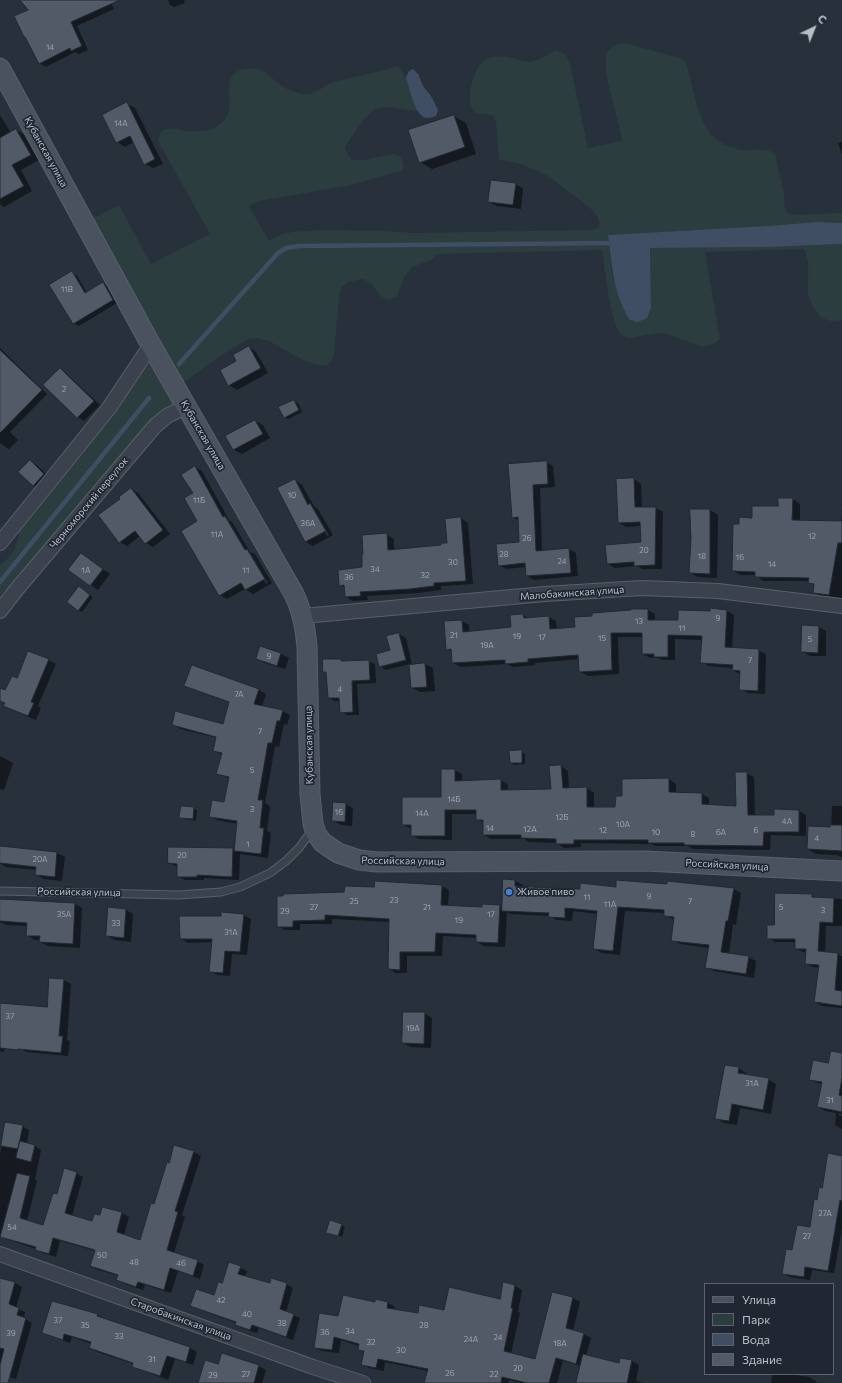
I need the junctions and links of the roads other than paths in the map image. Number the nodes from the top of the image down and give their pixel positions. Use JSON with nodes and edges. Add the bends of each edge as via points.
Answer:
{"nodes":[{"id":1,"x":0,"y":68,"type":"edge"},
{"id":2,"x":151,"y":345,"type":"junction"},
{"id":3,"x":187,"y":406,"type":"junction"},
{"id":4,"x":0,"y":543,"type":"edge"},
{"id":5,"x":842,"y":606,"type":"edge"},
{"id":6,"x":0,"y":611,"type":"edge"},
{"id":7,"x":303,"y":616,"type":"junction"},
{"id":8,"x":314,"y":828,"type":"junction"},
{"id":9,"x":842,"y":871,"type":"edge"},
{"id":10,"x":0,"y":891,"type":"edge"},
{"id":11,"x":0,"y":1254,"type":"edge"},
{"id":12,"x":363,"y":1383,"type":"edge"}],
"edges":[{"from":1,"to":2,"type":"street","name":"Кубанская улица"},
{"from":2,"to":3,"type":"street","name":"Кубанская улица"},
{"from":2,"to":4,"type":"street","via":[[109,408]]},
{"from":3,"to":6,"type":"street","name":"Черноморский переулок","via":[[167,416],[155,426]]},
{"from":3,"to":7,"type":"street","name":"Кубанская улица","via":[[294,594]]},
{"from":5,"to":7,"type":"street","name":"Малобакинская улица","via":[[718,591],[642,588],[545,594]]},
{"from":7,"to":8,"type":"street","name":"Кубанская улица","via":[[307,647],[310,794]]},
{"from":8,"to":9,"type":"street","name":"Российская улица","via":[[322,842],[338,853],[359,860],[377,862],[645,861]]},
{"from":8,"to":10,"type":"lane","name":"Российская улица","via":[[299,848],[270,873],[240,887],[221,892],[179,895]]},
{"from":11,"to":12,"type":"street","name":"Старобакинская улица"}]}
